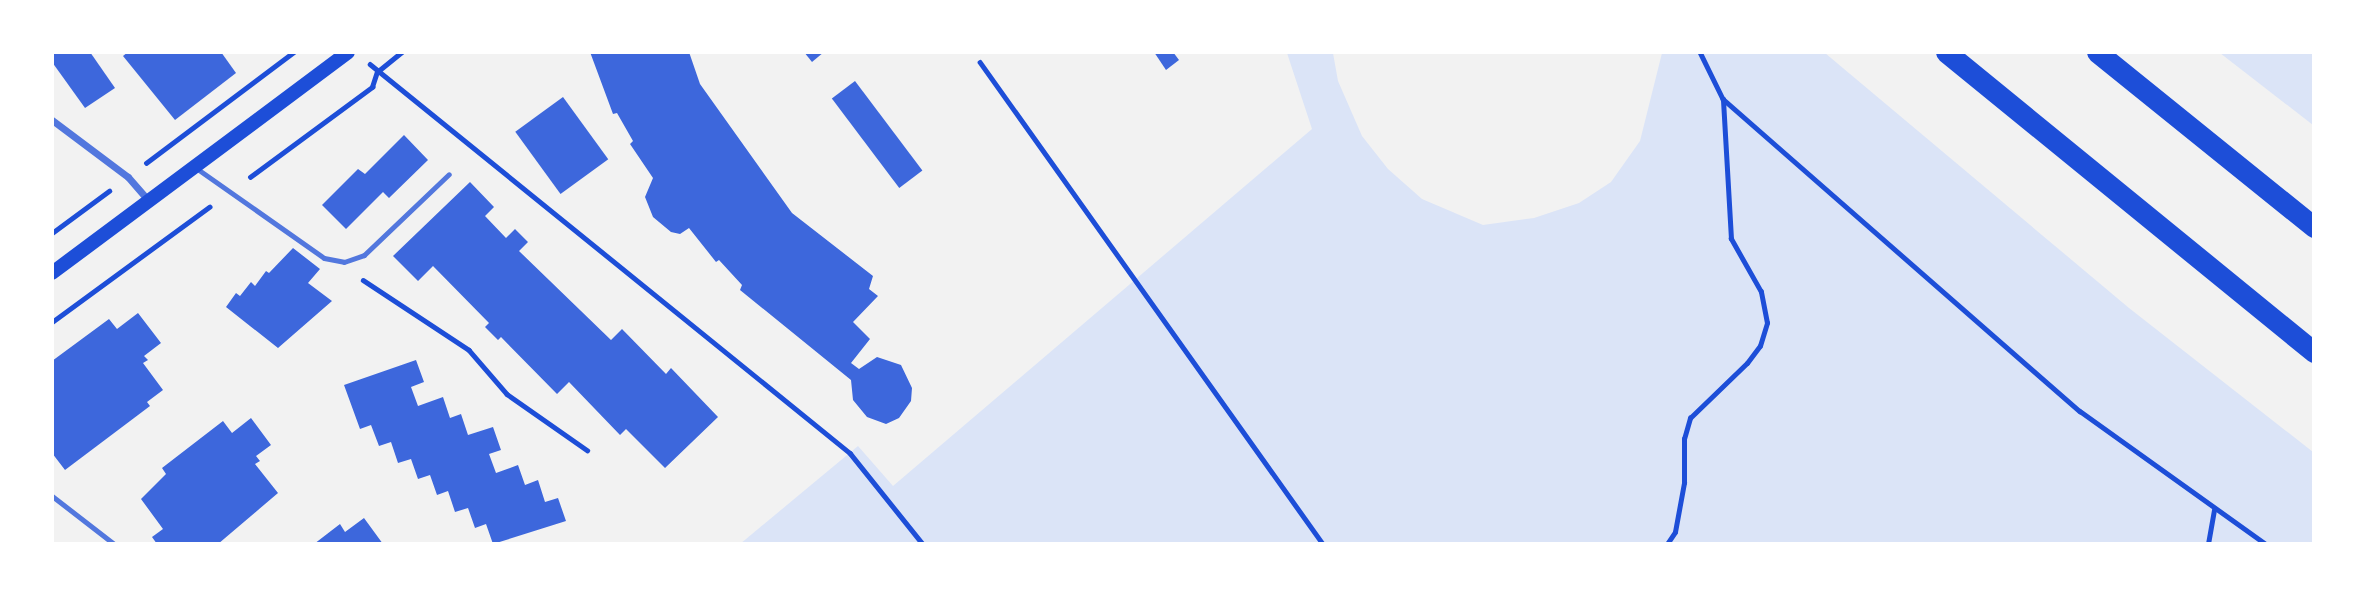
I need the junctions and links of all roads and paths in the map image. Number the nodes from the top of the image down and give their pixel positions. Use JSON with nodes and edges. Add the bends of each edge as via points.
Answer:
{"nodes":[{"id":1,"x":294,"y":52,"type":"edge"},
{"id":2,"x":348,"y":52,"type":"edge"},
{"id":3,"x":402,"y":52,"type":"edge"},
{"id":4,"x":1700,"y":52,"type":"edge"},
{"id":5,"x":1946,"y":52,"type":"edge"},
{"id":6,"x":2097,"y":52,"type":"edge"},
{"id":7,"x":369,"y":62,"type":"dead end"},
{"id":8,"x":980,"y":62,"type":"dead end"},
{"id":9,"x":377,"y":72,"type":"junction"},
{"id":10,"x":1723,"y":99,"type":"junction"},
{"id":11,"x":52,"y":120,"type":"edge"},
{"id":12,"x":193,"y":166,"type":"junction"},
{"id":13,"x":449,"y":174,"type":"dead end"},
{"id":14,"x":128,"y":177,"type":"junction"},
{"id":15,"x":148,"y":200,"type":"junction"},
{"id":16,"x":2314,"y":226,"type":"edge"},
{"id":17,"x":52,"y":233,"type":"edge"},
{"id":18,"x":337,"y":262,"type":"junction"},
{"id":19,"x":52,"y":273,"type":"edge"},
{"id":20,"x":2314,"y":352,"type":"edge"},
{"id":21,"x":587,"y":450,"type":"dead end"},
{"id":22,"x":52,"y":496,"type":"edge"},
{"id":23,"x":2214,"y":510,"type":"junction"},
{"id":24,"x":114,"y":544,"type":"edge"},
{"id":25,"x":923,"y":544,"type":"edge"},
{"id":26,"x":1323,"y":544,"type":"edge"},
{"id":27,"x":1667,"y":544,"type":"edge"},
{"id":28,"x":2208,"y":544,"type":"edge"},
{"id":29,"x":2266,"y":544,"type":"edge"}],
"edges":[{"from":1,"to":14,"type":"path"},
{"from":2,"to":12,"type":"main road"},
{"from":3,"to":9,"type":"path"},
{"from":4,"to":10,"type":"path"},
{"from":5,"to":20,"type":"highway"},
{"from":6,"to":16,"type":"highway"},
{"from":7,"to":9,"type":"path"},
{"from":8,"to":26,"type":"path"},
{"from":9,"to":25,"type":"path","via":[[850,453]]},
{"from":10,"to":23,"type":"path","via":[[2080,411]]},
{"from":10,"to":27,"type":"path","via":[[1731,239],[1761,292],[1767,323],[1760,346],[1747,363],[1690,418],[1684,439],[1684,483],[1675,532]]},
{"from":11,"to":14,"type":"street"},
{"from":12,"to":15,"type":"main road"},
{"from":12,"to":18,"type":"lane","via":[[317,254]]},
{"from":13,"to":18,"type":"lane","via":[[363,255]]},
{"from":14,"to":15,"type":"street"},
{"from":14,"to":17,"type":"path"},
{"from":15,"to":19,"type":"main road"},
{"from":18,"to":21,"type":"path","via":[[469,351],[507,394]]},
{"from":22,"to":24,"type":"lane"},
{"from":23,"to":28,"type":"path"},
{"from":23,"to":29,"type":"path"}]}
